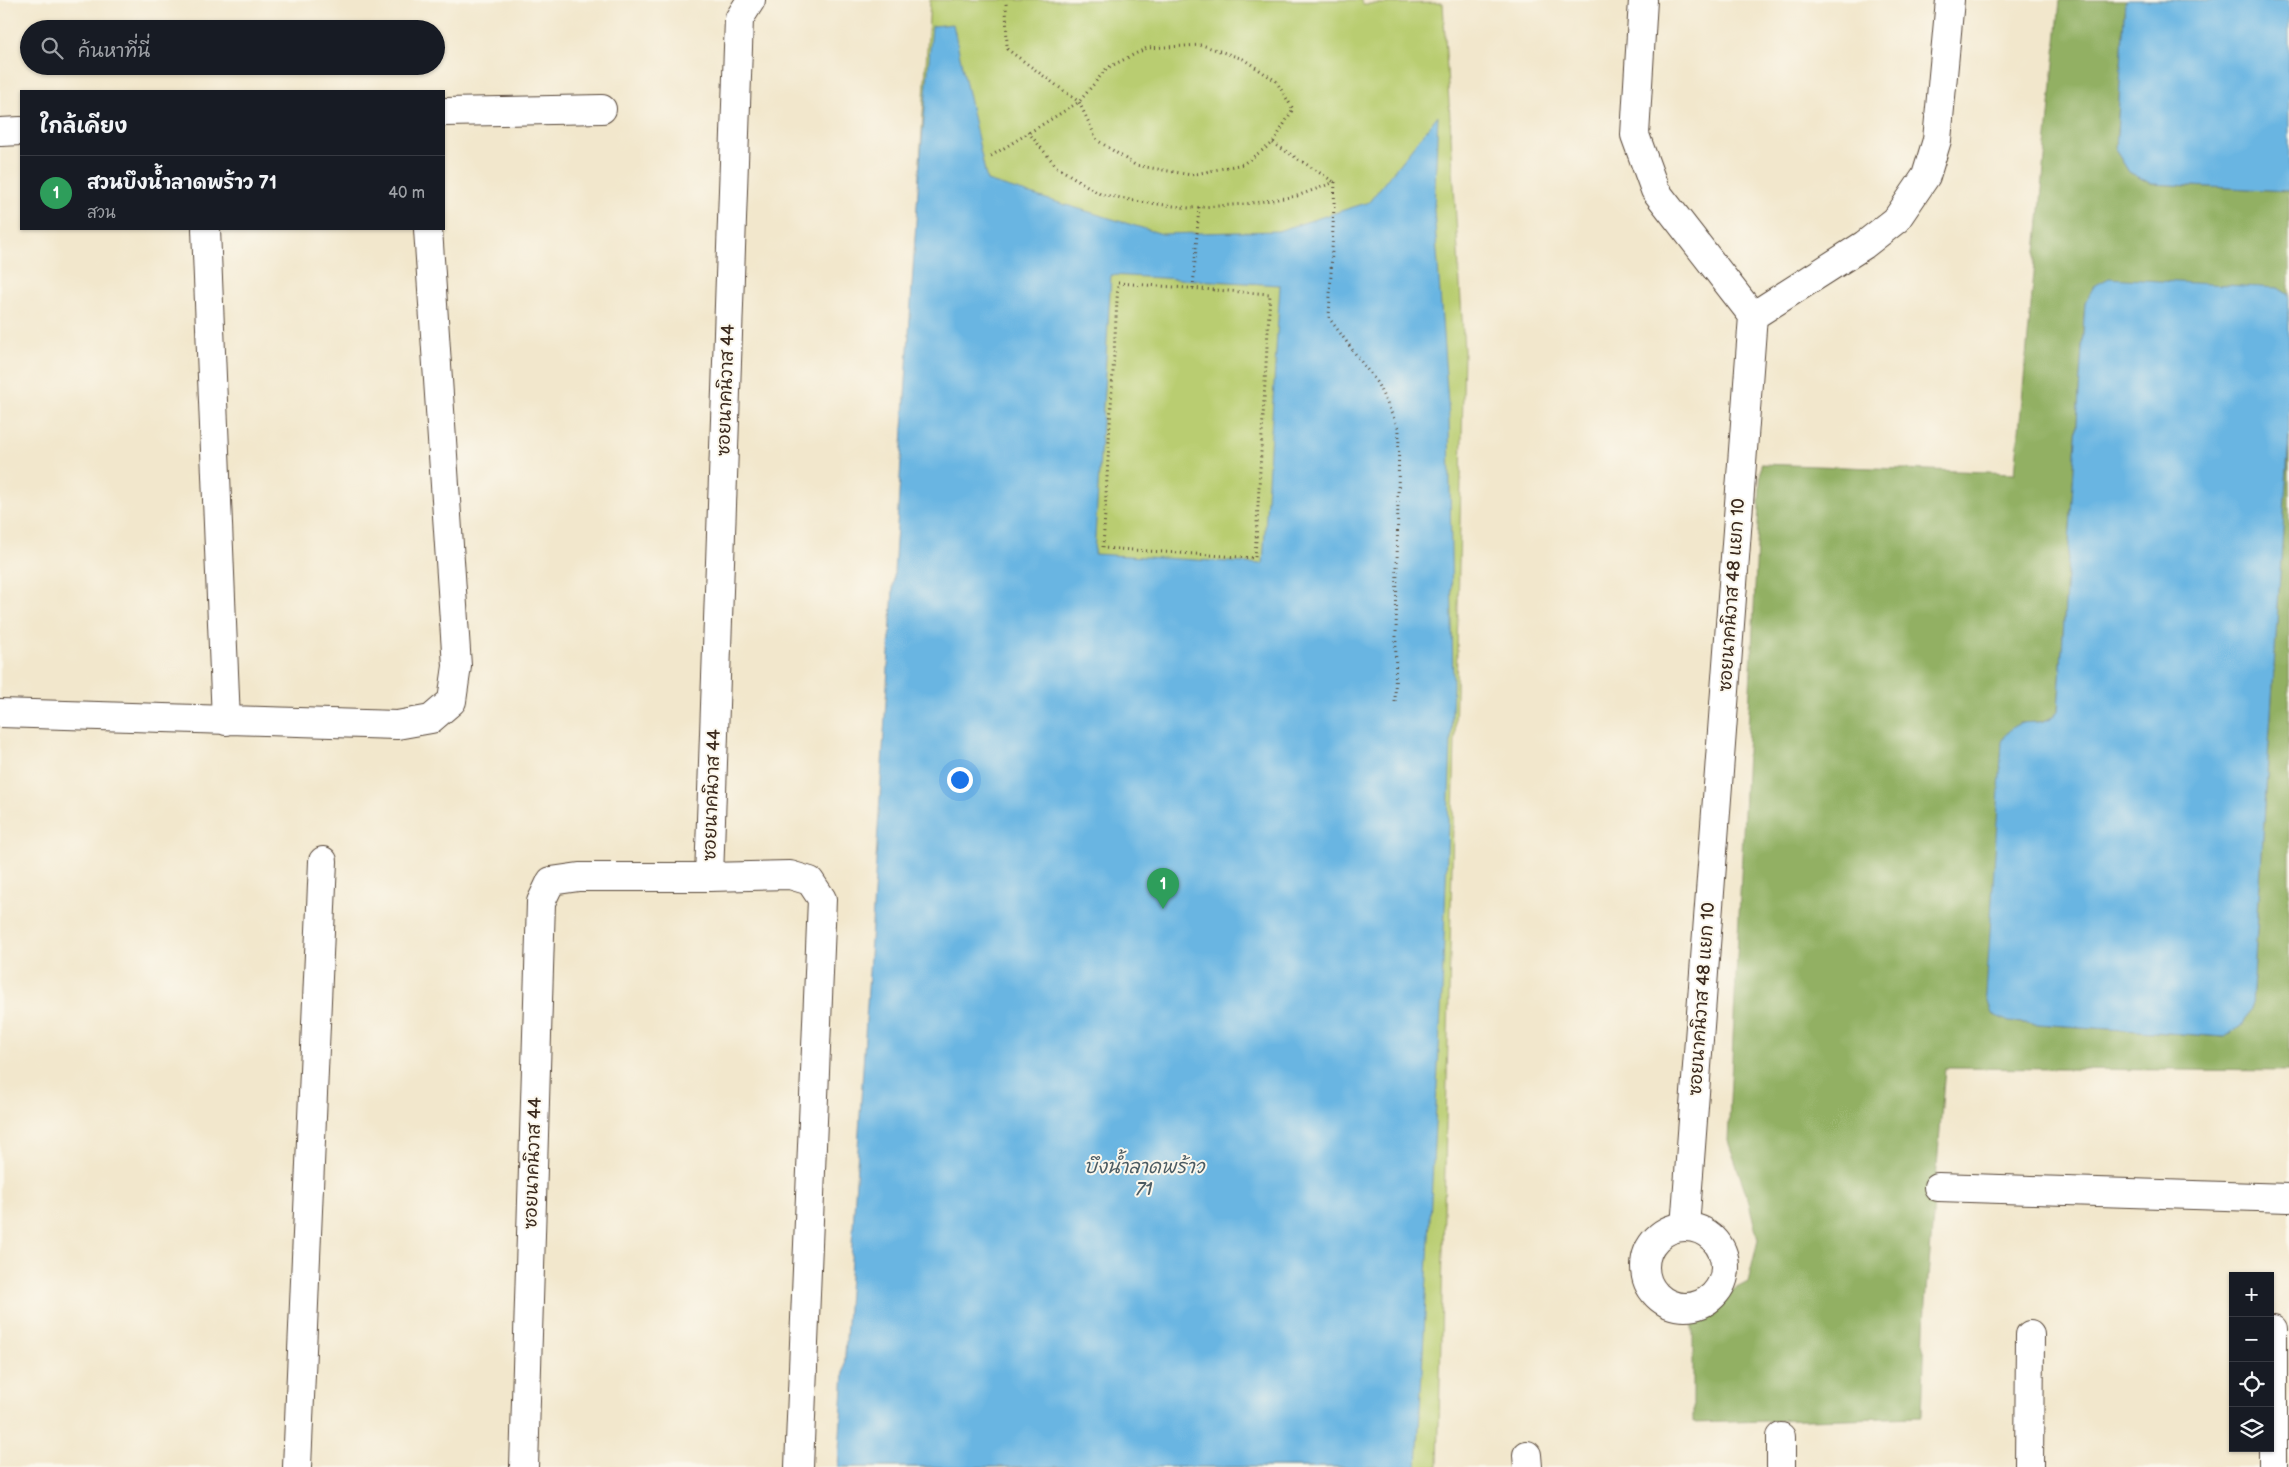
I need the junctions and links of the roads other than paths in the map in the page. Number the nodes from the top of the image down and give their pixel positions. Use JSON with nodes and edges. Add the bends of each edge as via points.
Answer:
{"nodes":[{"id":1,"x":751,"y":0,"type":"edge"},
{"id":2,"x":1643,"y":0,"type":"edge"},
{"id":3,"x":1950,"y":0,"type":"edge"},
{"id":4,"x":602,"y":109,"type":"dead end"},
{"id":5,"x":445,"y":112,"type":"edge"},
{"id":6,"x":20,"y":131,"type":"edge"},
{"id":7,"x":0,"y":132,"type":"edge"},
{"id":8,"x":206,"y":230,"type":"edge"},
{"id":9,"x":428,"y":230,"type":"edge"},
{"id":10,"x":1753,"y":316,"type":"junction"},
{"id":11,"x":0,"y":713,"type":"edge"},
{"id":12,"x":226,"y":721,"type":"junction"},
{"id":13,"x":324,"y":861,"type":"dead end"},
{"id":14,"x":709,"y":877,"type":"junction"},
{"id":15,"x":1938,"y":1187,"type":"dead end"},
{"id":16,"x":2289,"y":1198,"type":"edge"},
{"id":17,"x":1685,"y":1227,"type":"dead end"},
{"id":18,"x":2030,"y":1335,"type":"dead end"},
{"id":19,"x":2272,"y":1362,"type":"edge"},
{"id":20,"x":1781,"y":1437,"type":"dead end"},
{"id":21,"x":296,"y":1467,"type":"edge"},
{"id":22,"x":524,"y":1467,"type":"edge"},
{"id":23,"x":798,"y":1467,"type":"edge"},
{"id":24,"x":1781,"y":1467,"type":"edge"},
{"id":25,"x":2029,"y":1467,"type":"edge"},
{"id":26,"x":2273,"y":1467,"type":"edge"}],
"edges":[{"from":1,"to":14,"type":"street","name":"ซอยนาคนิวาส 44","via":[[739,19]]},
{"from":2,"to":10,"type":"street","via":[[1635,135],[1655,190]]},
{"from":3,"to":10,"type":"street","via":[[1937,140],[1926,176],[1896,220],[1864,245]]},
{"from":4,"to":5,"type":"street"},
{"from":6,"to":7,"type":"street"},
{"from":8,"to":12,"type":"street"},
{"from":9,"to":12,"type":"street","via":[[457,666],[452,701],[432,719],[397,725]]},
{"from":10,"to":17,"type":"street","name":"ซอยนาคนิวาส 48 แยก 10"},
{"from":11,"to":12,"type":"street"},
{"from":13,"to":21,"type":"street"},
{"from":14,"to":22,"type":"street","name":"ซอยนาคนิวาส 44","via":[[579,877],[551,881],[541,902]]},
{"from":14,"to":23,"type":"street","via":[[790,875],[810,881],[822,899]]},
{"from":15,"to":16,"type":"street"},
{"from":18,"to":25,"type":"street"},
{"from":19,"to":26,"type":"street"},
{"from":20,"to":24,"type":"street"}]}
